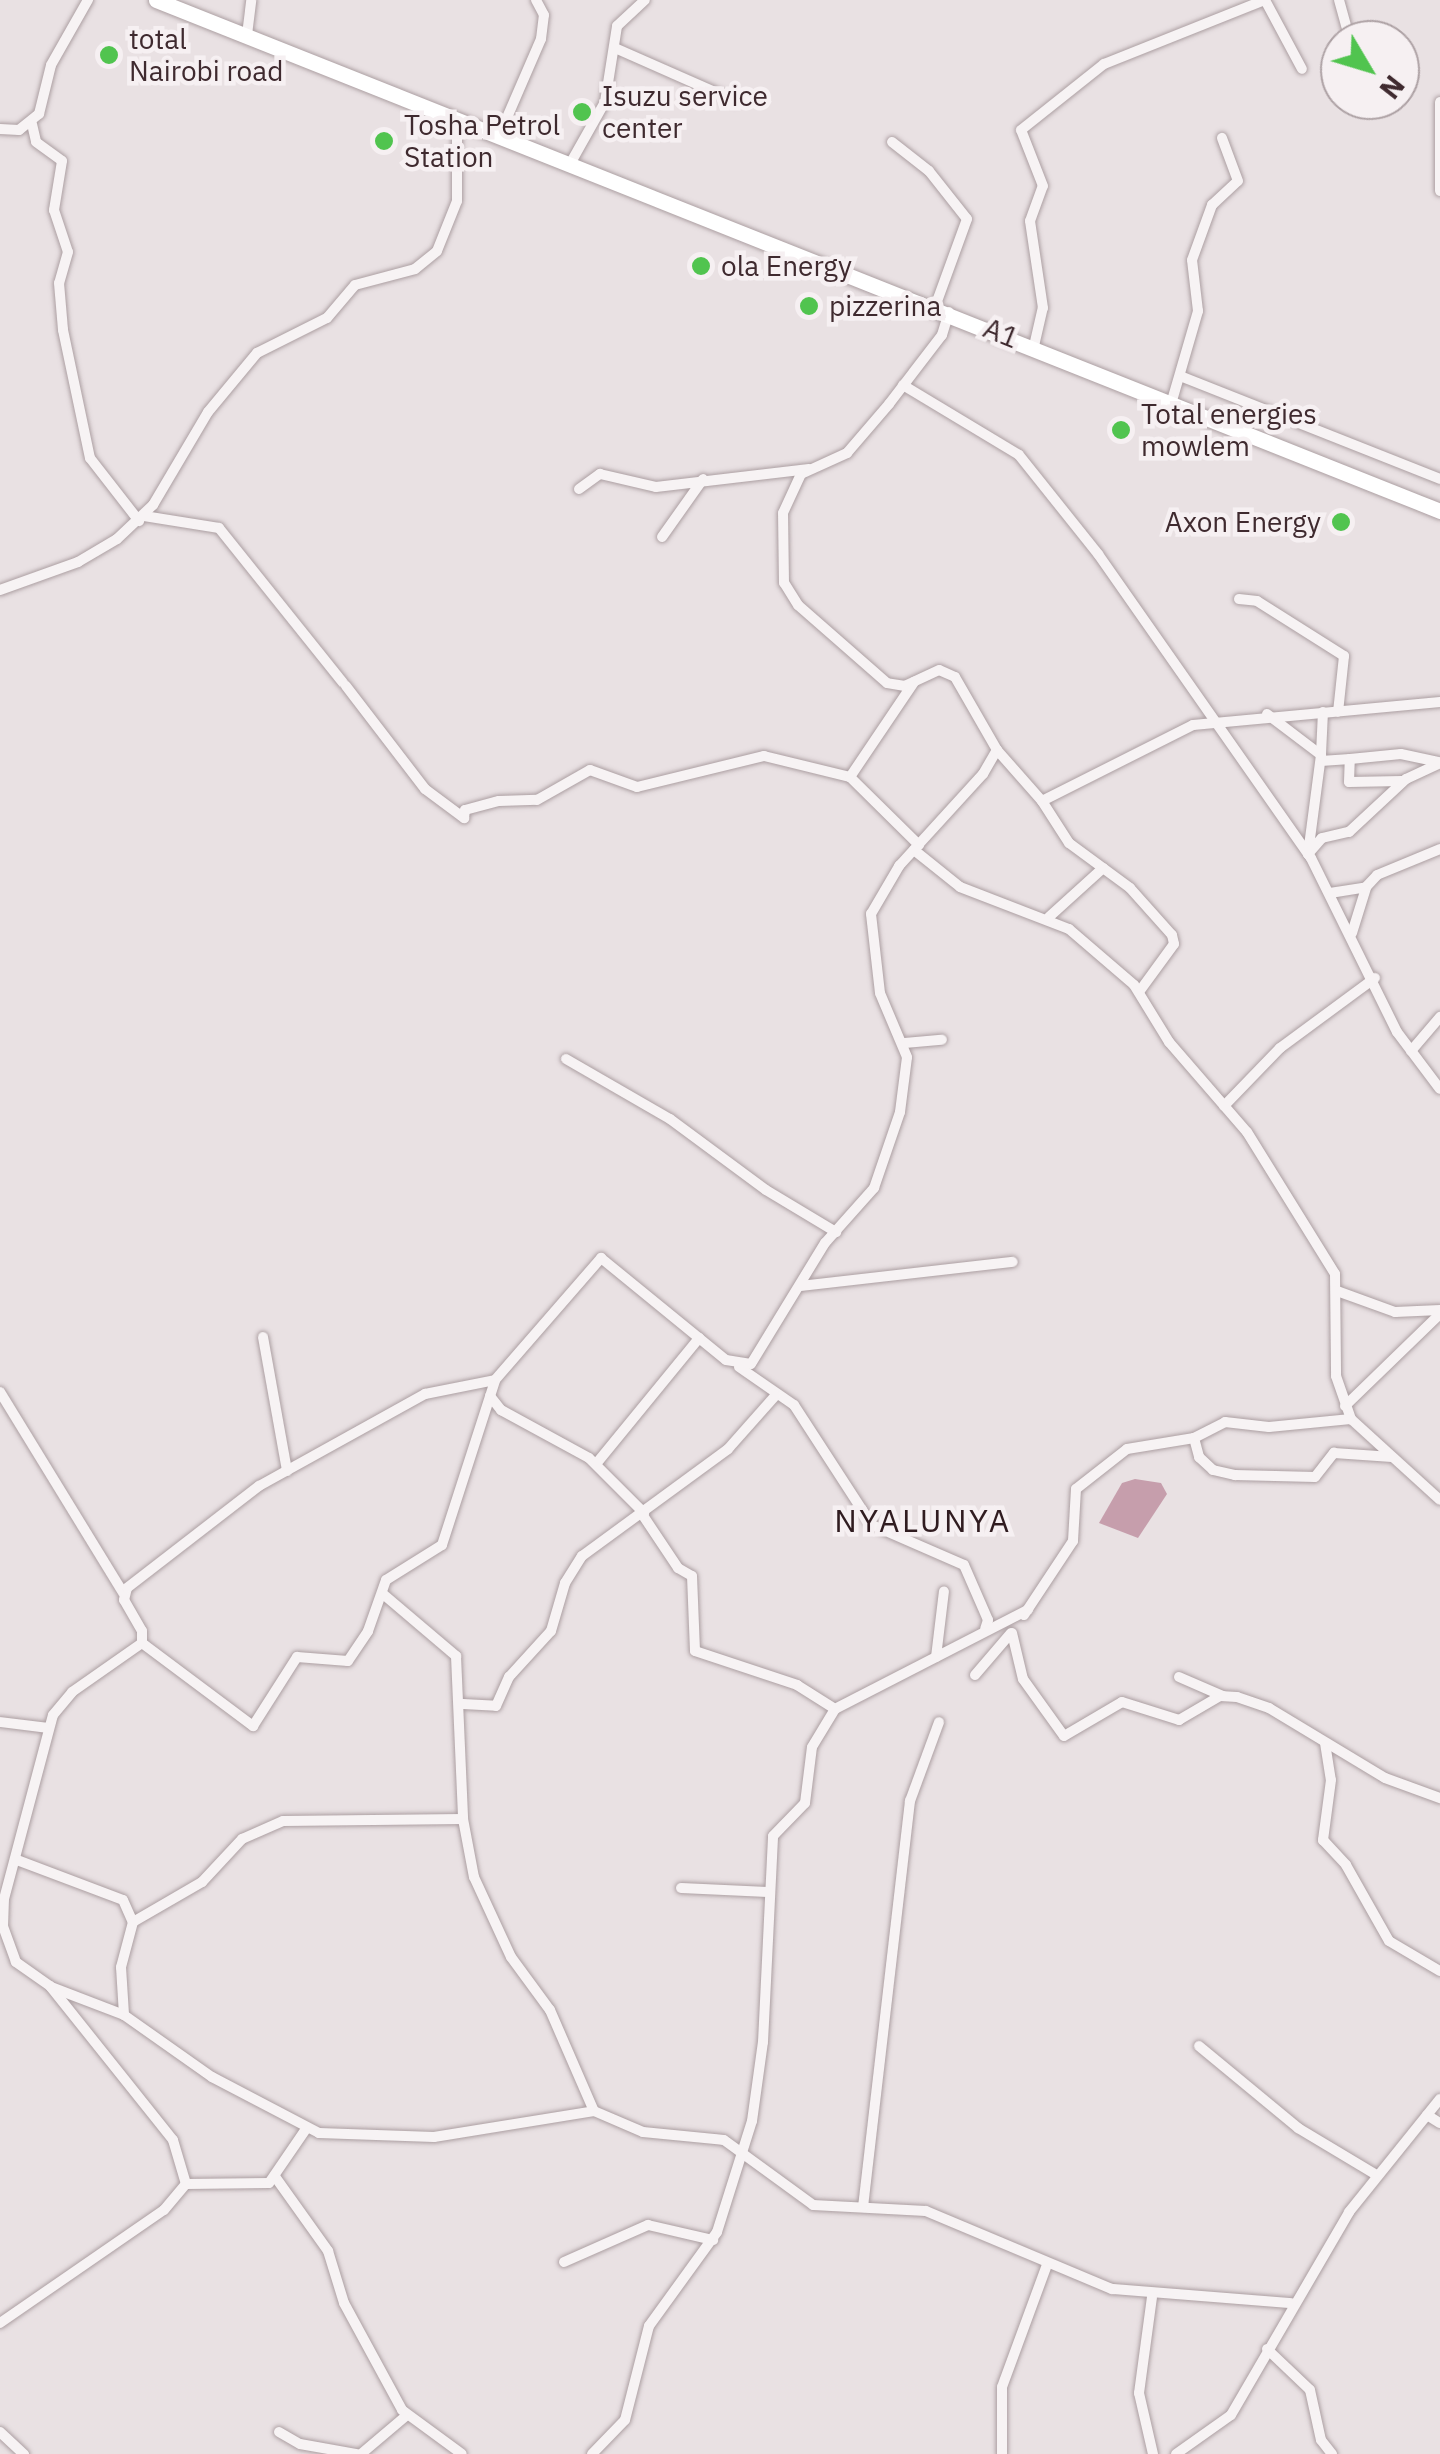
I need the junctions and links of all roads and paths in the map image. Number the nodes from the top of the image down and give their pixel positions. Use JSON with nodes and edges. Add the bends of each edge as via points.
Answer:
{"nodes":[{"id":1,"x":88,"y":0,"type":"edge"},
{"id":2,"x":156,"y":0,"type":"edge"},
{"id":3,"x":251,"y":0,"type":"edge"},
{"id":4,"x":536,"y":0,"type":"edge"},
{"id":5,"x":645,"y":0,"type":"edge"},
{"id":6,"x":1265,"y":0,"type":"edge"},
{"id":7,"x":247,"y":35,"type":"junction"},
{"id":8,"x":615,"y":48,"type":"junction"},
{"id":9,"x":1302,"y":69,"type":"dead end"},
{"id":10,"x":735,"y":102,"type":"dead end"},
{"id":11,"x":1440,"y":102,"type":"edge"},
{"id":12,"x":457,"y":118,"type":"junction"},
{"id":13,"x":32,"y":124,"type":"junction"},
{"id":14,"x":0,"y":130,"type":"edge"},
{"id":15,"x":499,"y":136,"type":"junction"},
{"id":16,"x":1222,"y":138,"type":"dead end"},
{"id":17,"x":892,"y":142,"type":"dead end"},
{"id":18,"x":570,"y":164,"type":"junction"},
{"id":19,"x":1440,"y":191,"type":"edge"},
{"id":20,"x":942,"y":310,"type":"junction"},
{"id":21,"x":1034,"y":346,"type":"junction"},
{"id":22,"x":1180,"y":376,"type":"junction"},
{"id":23,"x":903,"y":386,"type":"junction"},
{"id":24,"x":1170,"y":404,"type":"junction"},
{"id":25,"x":820,"y":469,"type":"junction"},
{"id":26,"x":1440,"y":478,"type":"edge"},
{"id":27,"x":703,"y":479,"type":"junction"},
{"id":28,"x":579,"y":490,"type":"dead end"},
{"id":29,"x":1440,"y":512,"type":"edge"},
{"id":30,"x":142,"y":518,"type":"junction"},
{"id":31,"x":662,"y":537,"type":"dead end"},
{"id":32,"x":0,"y":590,"type":"edge"},
{"id":33,"x":1238,"y":599,"type":"dead end"},
{"id":34,"x":914,"y":682,"type":"junction"},
{"id":35,"x":1440,"y":702,"type":"edge"},
{"id":36,"x":1323,"y":712,"type":"junction"},
{"id":37,"x":1338,"y":712,"type":"junction"},
{"id":38,"x":1266,"y":713,"type":"junction"},
{"id":39,"x":1212,"y":720,"type":"junction"},
{"id":40,"x":997,"y":750,"type":"junction"},
{"id":41,"x":1321,"y":758,"type":"junction"},
{"id":42,"x":1350,"y":760,"type":"junction"},
{"id":43,"x":1440,"y":763,"type":"edge"},
{"id":44,"x":850,"y":776,"type":"junction"},
{"id":45,"x":1406,"y":779,"type":"junction"},
{"id":46,"x":1042,"y":801,"type":"junction"},
{"id":47,"x":916,"y":848,"type":"junction"},
{"id":48,"x":1440,"y":850,"type":"edge"},
{"id":49,"x":1308,"y":854,"type":"junction"},
{"id":50,"x":1103,"y":868,"type":"junction"},
{"id":51,"x":1366,"y":887,"type":"junction"},
{"id":52,"x":1330,"y":893,"type":"junction"},
{"id":53,"x":1049,"y":918,"type":"junction"},
{"id":54,"x":1352,"y":934,"type":"junction"},
{"id":55,"x":1375,"y":978,"type":"junction"},
{"id":56,"x":1139,"y":992,"type":"junction"},
{"id":57,"x":1440,"y":1017,"type":"edge"},
{"id":58,"x":942,"y":1040,"type":"dead end"},
{"id":59,"x":904,"y":1043,"type":"junction"},
{"id":60,"x":1411,"y":1051,"type":"junction"},
{"id":61,"x":566,"y":1059,"type":"dead end"},
{"id":62,"x":1440,"y":1089,"type":"edge"},
{"id":63,"x":1224,"y":1106,"type":"junction"},
{"id":64,"x":836,"y":1232,"type":"junction"},
{"id":65,"x":1014,"y":1262,"type":"dead end"},
{"id":66,"x":801,"y":1286,"type":"junction"},
{"id":67,"x":1337,"y":1292,"type":"junction"},
{"id":68,"x":1440,"y":1312,"type":"edge"},
{"id":69,"x":262,"y":1337,"type":"dead end"},
{"id":70,"x":699,"y":1338,"type":"junction"},
{"id":71,"x":739,"y":1367,"type":"junction"},
{"id":72,"x":495,"y":1380,"type":"junction"},
{"id":73,"x":0,"y":1392,"type":"edge"},
{"id":74,"x":776,"y":1394,"type":"junction"},
{"id":75,"x":490,"y":1396,"type":"junction"},
{"id":76,"x":1345,"y":1406,"type":"junction"},
{"id":77,"x":1351,"y":1419,"type":"junction"},
{"id":78,"x":1194,"y":1438,"type":"junction"},
{"id":79,"x":1392,"y":1458,"type":"junction"},
{"id":80,"x":596,"y":1464,"type":"junction"},
{"id":81,"x":287,"y":1471,"type":"junction"},
{"id":82,"x":1440,"y":1500,"type":"edge"},
{"id":83,"x":643,"y":1513,"type":"junction"},
{"id":84,"x":944,"y":1591,"type":"dead end"},
{"id":85,"x":123,"y":1593,"type":"junction"},
{"id":86,"x":383,"y":1594,"type":"junction"},
{"id":87,"x":1028,"y":1610,"type":"junction"},
{"id":88,"x":984,"y":1630,"type":"junction"},
{"id":89,"x":1012,"y":1633,"type":"junction"},
{"id":90,"x":142,"y":1644,"type":"junction"},
{"id":91,"x":936,"y":1658,"type":"junction"},
{"id":92,"x":974,"y":1676,"type":"dead end"},
{"id":93,"x":1179,"y":1676,"type":"dead end"},
{"id":94,"x":1224,"y":1696,"type":"junction"},
{"id":95,"x":463,"y":1704,"type":"junction"},
{"id":96,"x":836,"y":1709,"type":"junction"},
{"id":97,"x":0,"y":1722,"type":"edge"},
{"id":98,"x":939,"y":1722,"type":"dead end"},
{"id":99,"x":48,"y":1728,"type":"junction"},
{"id":100,"x":1325,"y":1742,"type":"junction"},
{"id":101,"x":1440,"y":1798,"type":"edge"},
{"id":102,"x":463,"y":1819,"type":"junction"},
{"id":103,"x":17,"y":1860,"type":"junction"},
{"id":104,"x":681,"y":1888,"type":"dead end"},
{"id":105,"x":768,"y":1892,"type":"junction"},
{"id":106,"x":2,"y":1901,"type":"edge"},
{"id":107,"x":133,"y":1922,"type":"junction"},
{"id":108,"x":1440,"y":1971,"type":"edge"},
{"id":109,"x":50,"y":1986,"type":"junction"},
{"id":110,"x":124,"y":2015,"type":"junction"},
{"id":111,"x":1199,"y":2046,"type":"dead end"},
{"id":112,"x":1440,"y":2100,"type":"edge"},
{"id":113,"x":594,"y":2111,"type":"junction"},
{"id":114,"x":1427,"y":2116,"type":"junction"},
{"id":115,"x":1440,"y":2123,"type":"edge"},
{"id":116,"x":306,"y":2129,"type":"junction"},
{"id":117,"x":742,"y":2154,"type":"junction"},
{"id":118,"x":1375,"y":2174,"type":"junction"},
{"id":119,"x":276,"y":2178,"type":"junction"},
{"id":120,"x":186,"y":2184,"type":"junction"},
{"id":121,"x":863,"y":2207,"type":"junction"},
{"id":122,"x":713,"y":2240,"type":"junction"},
{"id":123,"x":564,"y":2262,"type":"dead end"},
{"id":124,"x":1047,"y":2265,"type":"junction"},
{"id":125,"x":1152,"y":2297,"type":"junction"},
{"id":126,"x":1290,"y":2303,"type":"junction"},
{"id":127,"x":0,"y":2322,"type":"edge"},
{"id":128,"x":1268,"y":2348,"type":"junction"},
{"id":129,"x":408,"y":2415,"type":"junction"},
{"id":130,"x":0,"y":2432,"type":"edge"},
{"id":131,"x":278,"y":2432,"type":"dead end"},
{"id":132,"x":22,"y":2454,"type":"edge"},
{"id":133,"x":359,"y":2454,"type":"edge"},
{"id":134,"x":462,"y":2454,"type":"edge"},
{"id":135,"x":592,"y":2454,"type":"edge"},
{"id":136,"x":1002,"y":2454,"type":"edge"},
{"id":137,"x":1154,"y":2454,"type":"edge"},
{"id":138,"x":1176,"y":2454,"type":"edge"},
{"id":139,"x":1332,"y":2454,"type":"edge"}],
"edges":[{"from":1,"to":13,"type":"street","via":[[56,54]]},
{"from":2,"to":7,"type":"highway","number":"A1"},
{"from":3,"to":7,"type":"street"},
{"from":4,"to":15,"type":"street","via":[[544,14],[541,39]]},
{"from":5,"to":8,"type":"street","via":[[622,17]]},
{"from":6,"to":9,"type":"street"},
{"from":6,"to":21,"type":"street","via":[[1104,64],[1022,130],[1043,186],[1030,222],[1042,308]]},
{"from":7,"to":12,"type":"highway","number":"A1"},
{"from":8,"to":10,"type":"street"},
{"from":8,"to":18,"type":"street","via":[[605,102]]},
{"from":11,"to":19,"type":"street"},
{"from":12,"to":15,"type":"highway","number":"A1"},
{"from":12,"to":30,"type":"street","via":[[457,200],[437,251],[416,269],[354,285],[327,318],[257,352],[208,412]]},
{"from":13,"to":14,"type":"street"},
{"from":13,"to":30,"type":"street","via":[[36,142],[62,161],[54,210],[68,252],[59,283],[63,330],[90,458]]},
{"from":15,"to":18,"type":"highway","number":"A1"},
{"from":16,"to":22,"type":"street","via":[[1238,181],[1212,205],[1192,260],[1198,311]]},
{"from":17,"to":20,"type":"street","via":[[929,170],[966,219]]},
{"from":18,"to":20,"type":"highway","name":"A1","number":"A1"},
{"from":20,"to":21,"type":"highway","name":"A1","number":"A1"},
{"from":20,"to":23,"type":"street","via":[[942,335]]},
{"from":21,"to":24,"type":"highway","name":"A1","number":"A1"},
{"from":22,"to":24,"type":"street"},
{"from":22,"to":26,"type":"street"},
{"from":23,"to":25,"type":"street","via":[[847,453]]},
{"from":23,"to":39,"type":"street","via":[[1019,454],[1098,554]]},
{"from":24,"to":29,"type":"highway","number":"A1"},
{"from":25,"to":27,"type":"street"},
{"from":25,"to":34,"type":"street","via":[[801,474],[791,487],[782,527],[784,583],[864,669],[896,687]]},
{"from":27,"to":28,"type":"street","via":[[656,487],[600,474]]},
{"from":27,"to":31,"type":"street"},
{"from":30,"to":32,"type":"street","via":[[98,551]]},
{"from":30,"to":44,"type":"street","via":[[218,528],[426,789],[464,818],[465,810],[498,801],[537,800],[590,770],[637,787],[764,756]]},
{"from":33,"to":37,"type":"street","via":[[1257,601],[1344,656]]},
{"from":34,"to":40,"type":"street","via":[[939,670],[955,677]]},
{"from":34,"to":44,"type":"street"},
{"from":35,"to":37,"type":"street"},
{"from":36,"to":37,"type":"street"},
{"from":36,"to":38,"type":"street"},
{"from":36,"to":41,"type":"street"},
{"from":38,"to":39,"type":"street"},
{"from":38,"to":41,"type":"street"},
{"from":39,"to":46,"type":"street","via":[[1154,742]]},
{"from":39,"to":49,"type":"street"},
{"from":40,"to":46,"type":"street"},
{"from":40,"to":47,"type":"street"},
{"from":41,"to":42,"type":"street"},
{"from":41,"to":49,"type":"street"},
{"from":42,"to":43,"type":"street","via":[[1401,754]]},
{"from":42,"to":45,"type":"street","via":[[1349,782]]},
{"from":43,"to":45,"type":"street"},
{"from":44,"to":47,"type":"street"},
{"from":45,"to":49,"type":"street","via":[[1349,832],[1322,838]]},
{"from":46,"to":50,"type":"street","via":[[1068,843]]},
{"from":47,"to":53,"type":"street","via":[[960,886]]},
{"from":47,"to":59,"type":"street","via":[[879,897],[870,932],[880,993]]},
{"from":48,"to":51,"type":"street","via":[[1377,874]]},
{"from":49,"to":52,"type":"street"},
{"from":50,"to":53,"type":"street"},
{"from":50,"to":56,"type":"street","via":[[1172,935],[1174,944]]},
{"from":51,"to":52,"type":"street"},
{"from":51,"to":54,"type":"street"},
{"from":52,"to":54,"type":"street"},
{"from":53,"to":56,"type":"street"},
{"from":54,"to":55,"type":"street"},
{"from":55,"to":60,"type":"street"},
{"from":55,"to":63,"type":"street","via":[[1280,1048]]},
{"from":56,"to":63,"type":"street","via":[[1169,1042]]},
{"from":57,"to":60,"type":"street"},
{"from":58,"to":59,"type":"street"},
{"from":59,"to":64,"type":"street","via":[[905,1091],[880,1175],[866,1202]]},
{"from":60,"to":62,"type":"street"},
{"from":61,"to":64,"type":"street","via":[[670,1118],[766,1190]]},
{"from":63,"to":67,"type":"street","via":[[1335,1274]]},
{"from":64,"to":66,"type":"street"},
{"from":65,"to":66,"type":"street"},
{"from":66,"to":71,"type":"street","via":[[756,1360]]},
{"from":67,"to":68,"type":"street","via":[[1394,1312]]},
{"from":67,"to":76,"type":"street","via":[[1336,1376]]},
{"from":68,"to":76,"type":"street"},
{"from":69,"to":81,"type":"street"},
{"from":70,"to":71,"type":"street"},
{"from":70,"to":72,"type":"street","via":[[601,1258]]},
{"from":70,"to":80,"type":"street"},
{"from":71,"to":74,"type":"street"},
{"from":72,"to":75,"type":"street"},
{"from":72,"to":81,"type":"street","via":[[426,1394]]},
{"from":73,"to":85,"type":"street"},
{"from":74,"to":83,"type":"street","via":[[738,1440]]},
{"from":74,"to":88,"type":"street","via":[[794,1405],[872,1526],[964,1565],[988,1620]]},
{"from":75,"to":80,"type":"street","via":[[501,1410]]},
{"from":75,"to":86,"type":"street","via":[[442,1545],[405,1563],[386,1580]]},
{"from":76,"to":77,"type":"street"},
{"from":77,"to":78,"type":"street","via":[[1268,1426],[1225,1422]]},
{"from":77,"to":79,"type":"street"},
{"from":78,"to":79,"type":"street","via":[[1199,1458],[1235,1475],[1315,1477],[1334,1454]]},
{"from":78,"to":87,"type":"street","via":[[1127,1448],[1083,1478],[1076,1488],[1072,1541]]},
{"from":79,"to":82,"type":"street"},
{"from":80,"to":83,"type":"street"},
{"from":81,"to":85,"type":"street","via":[[233,1502]]},
{"from":83,"to":95,"type":"street","via":[[582,1556],[565,1583],[551,1631],[509,1677],[502,1699],[490,1708]]},
{"from":83,"to":96,"type":"street","via":[[678,1568],[692,1576],[695,1651],[797,1685]]},
{"from":84,"to":91,"type":"street"},
{"from":85,"to":90,"type":"street"},
{"from":86,"to":90,"type":"street","via":[[352,1658],[297,1658],[256,1726]]},
{"from":86,"to":95,"type":"street","via":[[452,1649]]},
{"from":87,"to":88,"type":"street"},
{"from":87,"to":89,"type":"street"},
{"from":88,"to":91,"type":"street"},
{"from":89,"to":92,"type":"street"},
{"from":89,"to":94,"type":"street","via":[[1024,1680],[1064,1736],[1122,1702],[1179,1720]]},
{"from":90,"to":99,"type":"street","via":[[72,1692]]},
{"from":91,"to":96,"type":"street"},
{"from":93,"to":94,"type":"street"},
{"from":94,"to":100,"type":"street","via":[[1269,1708]]},
{"from":95,"to":102,"type":"street"},
{"from":96,"to":105,"type":"street","via":[[812,1747],[805,1804],[773,1836]]},
{"from":97,"to":99,"type":"street"},
{"from":98,"to":121,"type":"street","via":[[910,1801]]},
{"from":99,"to":103,"type":"street"},
{"from":100,"to":101,"type":"street","via":[[1384,1778]]},
{"from":100,"to":108,"type":"street","via":[[1331,1780],[1323,1840],[1346,1866],[1389,1941]]},
{"from":102,"to":107,"type":"street","via":[[284,1822],[242,1839],[202,1882]]},
{"from":102,"to":113,"type":"street","via":[[480,1892],[511,1957],[550,2010]]},
{"from":103,"to":106,"type":"street"},
{"from":103,"to":107,"type":"street","via":[[116,1896]]},
{"from":104,"to":105,"type":"street"},
{"from":105,"to":117,"type":"street","via":[[763,2042]]},
{"from":106,"to":109,"type":"street","via":[[4,1944],[16,1962]]},
{"from":107,"to":110,"type":"street","via":[[121,1967]]},
{"from":109,"to":110,"type":"street"},
{"from":109,"to":120,"type":"street","via":[[173,2140]]},
{"from":110,"to":116,"type":"street"},
{"from":111,"to":118,"type":"street","via":[[1298,2128]]},
{"from":112,"to":114,"type":"street"},
{"from":113,"to":116,"type":"street","via":[[434,2137],[332,2136]]},
{"from":113,"to":117,"type":"street","via":[[643,2132],[724,2140]]},
{"from":114,"to":115,"type":"street"},
{"from":114,"to":118,"type":"street"},
{"from":116,"to":119,"type":"street"},
{"from":117,"to":121,"type":"street","via":[[813,2204]]},
{"from":117,"to":122,"type":"street"},
{"from":118,"to":126,"type":"street"},
{"from":119,"to":120,"type":"street"},
{"from":119,"to":129,"type":"street","via":[[328,2252],[344,2303]]},
{"from":120,"to":127,"type":"street","via":[[164,2210]]},
{"from":121,"to":124,"type":"street","via":[[942,2216]]},
{"from":122,"to":123,"type":"street","via":[[648,2225]]},
{"from":122,"to":135,"type":"street","via":[[649,2326],[625,2420]]},
{"from":124,"to":125,"type":"street"},
{"from":124,"to":136,"type":"street","via":[[1002,2388]]},
{"from":125,"to":126,"type":"street"},
{"from":125,"to":137,"type":"street","via":[[1139,2393]]},
{"from":126,"to":128,"type":"street"},
{"from":128,"to":138,"type":"street","via":[[1231,2415]]},
{"from":128,"to":139,"type":"street","via":[[1310,2390]]},
{"from":129,"to":133,"type":"street"},
{"from":129,"to":134,"type":"street"},
{"from":130,"to":132,"type":"street"},
{"from":131,"to":133,"type":"street","via":[[300,2444]]}]}
